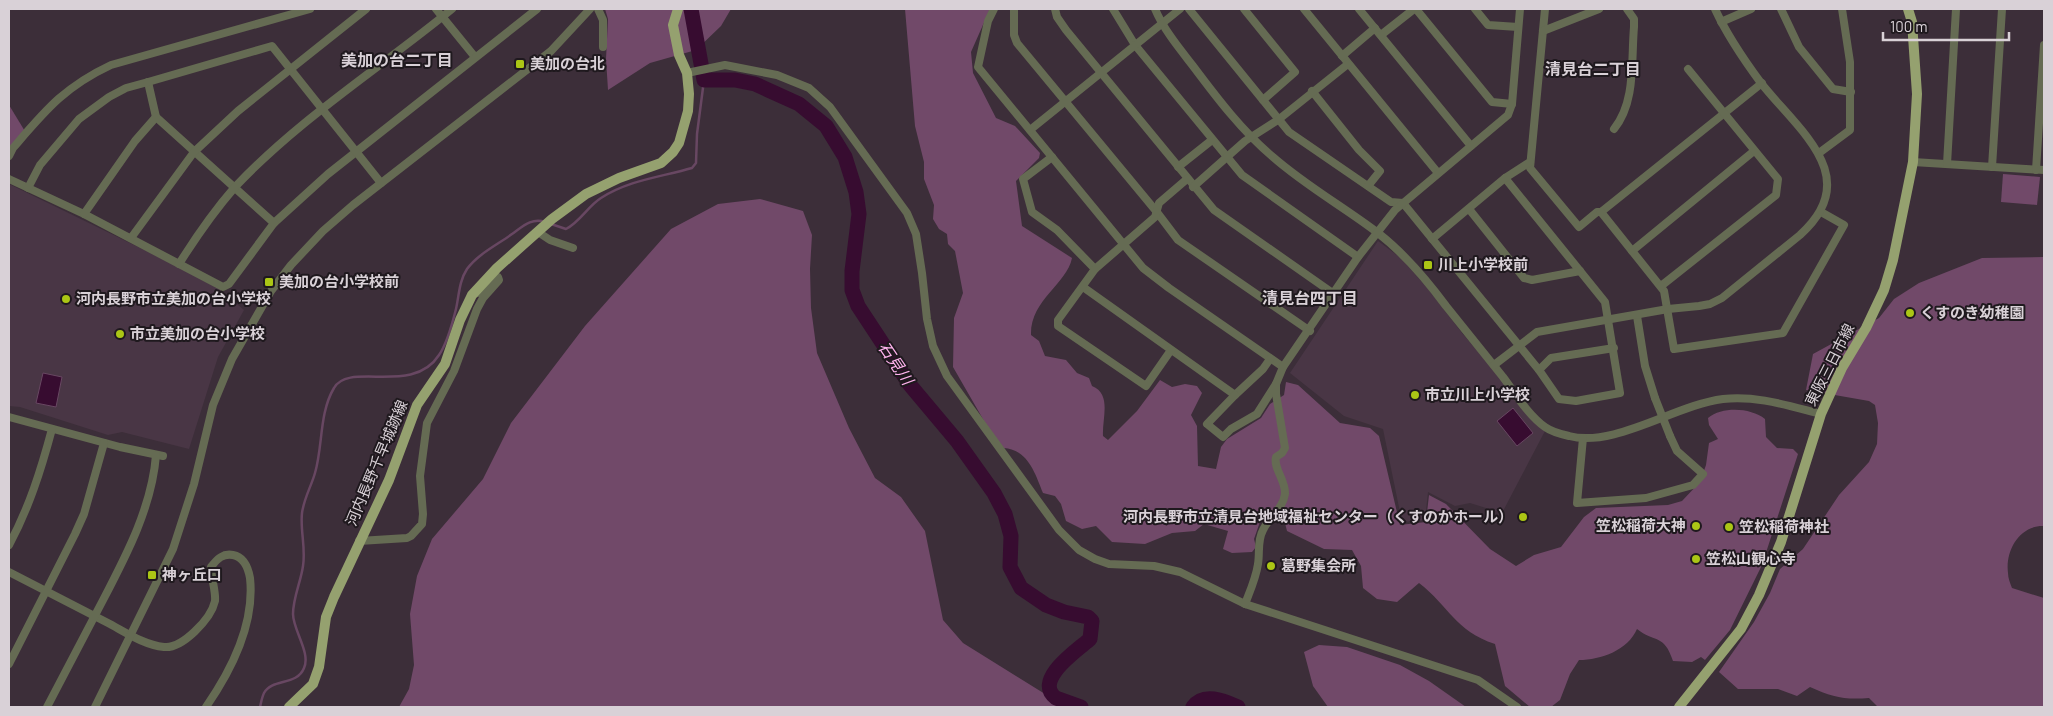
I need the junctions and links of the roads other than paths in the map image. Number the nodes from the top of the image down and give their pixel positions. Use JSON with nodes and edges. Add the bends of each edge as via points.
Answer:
{"nodes":[{"id":1,"x":310,"y":9,"type":"edge"},
{"id":2,"x":366,"y":9,"type":"edge"},
{"id":3,"x":436,"y":9,"type":"edge"},
{"id":4,"x":452,"y":9,"type":"edge"},
{"id":5,"x":537,"y":9,"type":"edge"},
{"id":6,"x":590,"y":9,"type":"edge"},
{"id":7,"x":598,"y":9,"type":"edge"},
{"id":8,"x":678,"y":9,"type":"edge"},
{"id":9,"x":994,"y":9,"type":"edge"},
{"id":10,"x":1014,"y":9,"type":"edge"},
{"id":11,"x":1055,"y":9,"type":"edge"},
{"id":12,"x":1113,"y":9,"type":"edge"},
{"id":13,"x":1155,"y":9,"type":"edge"},
{"id":14,"x":1180,"y":9,"type":"edge"},
{"id":15,"x":1189,"y":9,"type":"edge"},
{"id":16,"x":1244,"y":9,"type":"edge"},
{"id":17,"x":1304,"y":9,"type":"edge"},
{"id":18,"x":1359,"y":9,"type":"edge"},
{"id":19,"x":1415,"y":9,"type":"edge"},
{"id":20,"x":1475,"y":9,"type":"edge"},
{"id":21,"x":1520,"y":9,"type":"edge"},
{"id":22,"x":1545,"y":9,"type":"edge"},
{"id":23,"x":1599,"y":9,"type":"edge"},
{"id":24,"x":1627,"y":9,"type":"edge"},
{"id":25,"x":1715,"y":9,"type":"edge"},
{"id":26,"x":1750,"y":9,"type":"edge"},
{"id":27,"x":1781,"y":9,"type":"edge"},
{"id":28,"x":1842,"y":9,"type":"edge"},
{"id":29,"x":1908,"y":9,"type":"edge"},
{"id":30,"x":1956,"y":9,"type":"edge"},
{"id":31,"x":2002,"y":9,"type":"edge"},
{"id":32,"x":442,"y":17,"type":"junction"},
{"id":33,"x":1721,"y":22,"type":"junction"},
{"id":34,"x":1161,"y":23,"type":"junction"},
{"id":35,"x":1518,"y":27,"type":"junction"},
{"id":36,"x":1375,"y":28,"type":"junction"},
{"id":37,"x":1543,"y":31,"type":"junction"},
{"id":38,"x":1381,"y":35,"type":"junction"},
{"id":39,"x":1135,"y":45,"type":"junction"},
{"id":40,"x":2044,"y":45,"type":"edge"},
{"id":41,"x":603,"y":47,"type":"dead end"},
{"id":42,"x":1342,"y":56,"type":"junction"},
{"id":43,"x":475,"y":58,"type":"junction"},
{"id":44,"x":1348,"y":64,"type":"junction"},
{"id":45,"x":290,"y":68,"type":"junction"},
{"id":46,"x":1688,"y":69,"type":"dead end"},
{"id":47,"x":687,"y":73,"type":"junction"},
{"id":48,"x":1100,"y":73,"type":"junction"},
{"id":49,"x":148,"y":82,"type":"junction"},
{"id":50,"x":1762,"y":83,"type":"junction"},
{"id":51,"x":1312,"y":91,"type":"junction"},
{"id":52,"x":1851,"y":92,"type":"junction"},
{"id":53,"x":1263,"y":100,"type":"junction"},
{"id":54,"x":1065,"y":101,"type":"junction"},
{"id":55,"x":1512,"y":104,"type":"junction"},
{"id":56,"x":323,"y":109,"type":"junction"},
{"id":57,"x":1724,"y":114,"type":"junction"},
{"id":58,"x":156,"y":117,"type":"junction"},
{"id":59,"x":1278,"y":120,"type":"junction"},
{"id":60,"x":1614,"y":129,"type":"dead end"},
{"id":61,"x":1030,"y":130,"type":"junction"},
{"id":62,"x":1250,"y":137,"type":"junction"},
{"id":63,"x":1212,"y":140,"type":"junction"},
{"id":64,"x":1471,"y":146,"type":"junction"},
{"id":65,"x":1754,"y":151,"type":"junction"},
{"id":66,"x":194,"y":152,"type":"junction"},
{"id":67,"x":356,"y":152,"type":"junction"},
{"id":68,"x":1819,"y":153,"type":"junction"},
{"id":69,"x":9,"y":156,"type":"edge"},
{"id":70,"x":1052,"y":157,"type":"junction"},
{"id":71,"x":1227,"y":157,"type":"junction"},
{"id":72,"x":1530,"y":162,"type":"junction"},
{"id":73,"x":1913,"y":162,"type":"junction"},
{"id":74,"x":1947,"y":164,"type":"junction"},
{"id":75,"x":1178,"y":167,"type":"junction"},
{"id":76,"x":1992,"y":167,"type":"junction"},
{"id":77,"x":2040,"y":170,"type":"edge"},
{"id":78,"x":1438,"y":173,"type":"junction"},
{"id":79,"x":1505,"y":178,"type":"junction"},
{"id":80,"x":9,"y":179,"type":"edge"},
{"id":81,"x":1186,"y":179,"type":"junction"},
{"id":82,"x":381,"y":183,"type":"junction"},
{"id":83,"x":1368,"y":186,"type":"junction"},
{"id":84,"x":1193,"y":187,"type":"junction"},
{"id":85,"x":28,"y":188,"type":"junction"},
{"id":86,"x":235,"y":188,"type":"junction"},
{"id":87,"x":1403,"y":203,"type":"junction"},
{"id":88,"x":1469,"y":209,"type":"junction"},
{"id":89,"x":1156,"y":210,"type":"junction"},
{"id":90,"x":1601,"y":212,"type":"junction"},
{"id":91,"x":1821,"y":212,"type":"junction"},
{"id":92,"x":84,"y":214,"type":"junction"},
{"id":93,"x":274,"y":223,"type":"junction"},
{"id":94,"x":545,"y":226,"type":"junction"},
{"id":95,"x":1378,"y":233,"type":"junction"},
{"id":96,"x":130,"y":238,"type":"junction"},
{"id":97,"x":1432,"y":239,"type":"junction"},
{"id":98,"x":1123,"y":243,"type":"junction"},
{"id":99,"x":574,"y":248,"type":"dead end"},
{"id":100,"x":1632,"y":251,"type":"junction"},
{"id":101,"x":1358,"y":257,"type":"junction"},
{"id":102,"x":178,"y":264,"type":"junction"},
{"id":103,"x":1095,"y":269,"type":"junction"},
{"id":104,"x":1580,"y":271,"type":"junction"},
{"id":105,"x":1661,"y":286,"type":"junction"},
{"id":106,"x":1083,"y":287,"type":"junction"},
{"id":107,"x":1334,"y":294,"type":"junction"},
{"id":108,"x":472,"y":295,"type":"junction"},
{"id":109,"x":1668,"y":309,"type":"junction"},
{"id":110,"x":1637,"y":316,"type":"junction"},
{"id":111,"x":1609,"y":320,"type":"junction"},
{"id":112,"x":1310,"y":331,"type":"junction"},
{"id":113,"x":1520,"y":346,"type":"junction"},
{"id":114,"x":1614,"y":348,"type":"junction"},
{"id":115,"x":1171,"y":350,"type":"junction"},
{"id":116,"x":1270,"y":359,"type":"junction"},
{"id":117,"x":1494,"y":365,"type":"junction"},
{"id":118,"x":1283,"y":367,"type":"junction"},
{"id":119,"x":1539,"y":370,"type":"junction"},
{"id":120,"x":1276,"y":384,"type":"junction"},
{"id":121,"x":1235,"y":395,"type":"junction"},
{"id":122,"x":1821,"y":414,"type":"junction"},
{"id":123,"x":9,"y":417,"type":"edge"},
{"id":124,"x":52,"y":430,"type":"junction"},
{"id":125,"x":1583,"y":438,"type":"junction"},
{"id":126,"x":104,"y":443,"type":"junction"},
{"id":127,"x":360,"y":541,"type":"junction"},
{"id":128,"x":9,"y":546,"type":"edge"},
{"id":129,"x":9,"y":572,"type":"edge"},
{"id":130,"x":46,"y":591,"type":"junction"},
{"id":131,"x":1245,"y":604,"type":"junction"},
{"id":132,"x":94,"y":616,"type":"junction"},
{"id":133,"x":132,"y":636,"type":"junction"},
{"id":134,"x":9,"y":664,"type":"edge"},
{"id":135,"x":47,"y":707,"type":"edge"},
{"id":136,"x":95,"y":707,"type":"edge"},
{"id":137,"x":206,"y":707,"type":"edge"},
{"id":138,"x":289,"y":707,"type":"edge"},
{"id":139,"x":1517,"y":707,"type":"edge"},
{"id":140,"x":1679,"y":707,"type":"edge"}],
"edges":[{"from":1,"to":69,"type":"street","via":[[95,72],[51,104]]},
{"from":2,"to":45,"type":"street"},
{"from":3,"to":32,"type":"street"},
{"from":4,"to":32,"type":"street"},
{"from":5,"to":43,"type":"street"},
{"from":6,"to":82,"type":"street","via":[[551,51]]},
{"from":7,"to":41,"type":"street","via":[[602,20]]},
{"from":8,"to":47,"type":"main road","name":"河内長野千早城跡線","via":[[673,25],[679,55]]},
{"from":9,"to":61,"type":"street","via":[[988,21],[978,67]]},
{"from":10,"to":54,"type":"street","via":[[1014,35],[1018,43]]},
{"from":11,"to":48,"type":"street","via":[[1066,30]]},
{"from":12,"to":39,"type":"street"},
{"from":13,"to":34,"type":"street"},
{"from":14,"to":34,"type":"street"},
{"from":15,"to":53,"type":"street"},
{"from":16,"to":53,"type":"street","via":[[1295,72]]},
{"from":17,"to":42,"type":"street"},
{"from":18,"to":36,"type":"street"},
{"from":19,"to":38,"type":"street"},
{"from":19,"to":55,"type":"street","via":[[1492,102]]},
{"from":20,"to":35,"type":"street","via":[[1488,25]]},
{"from":21,"to":35,"type":"street"},
{"from":22,"to":37,"type":"street"},
{"from":23,"to":37,"type":"street"},
{"from":24,"to":60,"type":"street","via":[[1634,19],[1628,99],[1625,112]]},
{"from":25,"to":33,"type":"street"},
{"from":26,"to":33,"type":"street"},
{"from":27,"to":52,"type":"street","via":[[1799,47],[1833,89]]},
{"from":28,"to":52,"type":"street"},
{"from":29,"to":73,"type":"main road","name":"東阪三日市線","via":[[1912,22],[1917,94]]},
{"from":30,"to":74,"type":"street"},
{"from":31,"to":76,"type":"street"},
{"from":32,"to":43,"type":"street"},
{"from":32,"to":56,"type":"street"},
{"from":33,"to":50,"type":"street"},
{"from":34,"to":39,"type":"street"},
{"from":34,"to":62,"type":"street"},
{"from":35,"to":55,"type":"street"},
{"from":36,"to":38,"type":"street"},
{"from":36,"to":42,"type":"street"},
{"from":37,"to":72,"type":"street"},
{"from":38,"to":64,"type":"street"},
{"from":39,"to":48,"type":"street"},
{"from":39,"to":63,"type":"street"},
{"from":40,"to":77,"type":"street"},
{"from":42,"to":44,"type":"street"},
{"from":43,"to":67,"type":"street"},
{"from":44,"to":51,"type":"street"},
{"from":44,"to":78,"type":"street"},
{"from":45,"to":49,"type":"street","via":[[272,46]]},
{"from":45,"to":56,"type":"street"},
{"from":45,"to":66,"type":"street"},
{"from":46,"to":57,"type":"street"},
{"from":47,"to":94,"type":"main road","name":"河内長野千早城跡線","via":[[688,111],[679,143],[673,152],[661,163],[586,194]]},
{"from":47,"to":131,"type":"street","via":[[725,65],[777,75],[809,88],[830,107],[907,212],[916,234],[932,346],[947,376],[1067,540],[1079,550],[1110,564],[1154,566],[1180,572]]},
{"from":48,"to":54,"type":"street"},
{"from":48,"to":75,"type":"street"},
{"from":49,"to":58,"type":"street"},
{"from":49,"to":85,"type":"street","via":[[109,97],[79,119],[40,165]]},
{"from":50,"to":57,"type":"street"},
{"from":50,"to":68,"type":"street"},
{"from":51,"to":59,"type":"street"},
{"from":51,"to":83,"type":"street","via":[[1380,171]]},
{"from":52,"to":68,"type":"street","via":[[1850,130]]},
{"from":53,"to":59,"type":"street"},
{"from":54,"to":61,"type":"street"},
{"from":54,"to":89,"type":"street"},
{"from":55,"to":64,"type":"street","via":[[1508,114]]},
{"from":56,"to":67,"type":"street"},
{"from":56,"to":86,"type":"street","via":[[266,156]]},
{"from":57,"to":65,"type":"street"},
{"from":57,"to":90,"type":"street"},
{"from":58,"to":66,"type":"street"},
{"from":58,"to":92,"type":"street","via":[[135,141]]},
{"from":59,"to":62,"type":"street"},
{"from":59,"to":83,"type":"street","via":[[1289,132]]},
{"from":61,"to":70,"type":"street"},
{"from":62,"to":71,"type":"street"},
{"from":62,"to":95,"type":"street","via":[[1297,176]]},
{"from":63,"to":71,"type":"street"},
{"from":63,"to":75,"type":"street"},
{"from":64,"to":78,"type":"street"},
{"from":65,"to":100,"type":"street"},
{"from":65,"to":105,"type":"street","via":[[1778,179],[1776,194]]},
{"from":66,"to":86,"type":"street"},
{"from":66,"to":96,"type":"street"},
{"from":67,"to":82,"type":"street"},
{"from":67,"to":93,"type":"street"},
{"from":68,"to":91,"type":"street","via":[[1827,181]]},
{"from":70,"to":98,"type":"street"},
{"from":70,"to":103,"type":"street","via":[[1023,179],[1032,212],[1057,230]]},
{"from":71,"to":84,"type":"street"},
{"from":71,"to":101,"type":"street","via":[[1242,175]]},
{"from":72,"to":79,"type":"street"},
{"from":72,"to":90,"type":"street","via":[[1530,168],[1579,227],[1596,212]]},
{"from":73,"to":74,"type":"street"},
{"from":73,"to":122,"type":"main road","name":"東阪三日市線","via":[[1884,290]]},
{"from":74,"to":76,"type":"street"},
{"from":75,"to":81,"type":"street"},
{"from":76,"to":77,"type":"street"},
{"from":78,"to":87,"type":"street"},
{"from":79,"to":88,"type":"street"},
{"from":79,"to":104,"type":"street"},
{"from":80,"to":85,"type":"street"},
{"from":81,"to":84,"type":"street"},
{"from":81,"to":89,"type":"street","via":[[1159,203]]},
{"from":82,"to":133,"type":"street","via":[[323,231],[291,265],[257,312],[213,405],[194,484],[173,549]]},
{"from":83,"to":87,"type":"street","via":[[1391,202]]},
{"from":84,"to":107,"type":"street","via":[[1214,210]]},
{"from":85,"to":92,"type":"street"},
{"from":86,"to":93,"type":"street"},
{"from":86,"to":102,"type":"street"},
{"from":87,"to":95,"type":"street"},
{"from":87,"to":97,"type":"street"},
{"from":88,"to":97,"type":"street"},
{"from":88,"to":104,"type":"street","via":[[1524,278],[1532,280]]},
{"from":89,"to":98,"type":"street","via":[[1155,217]]},
{"from":89,"to":112,"type":"street","via":[[1178,240]]},
{"from":90,"to":100,"type":"street"},
{"from":91,"to":109,"type":"street","via":[[1800,235],[1722,298],[1710,304]]},
{"from":91,"to":109,"type":"street","via":[[1844,225],[1783,333],[1674,349]]},
{"from":92,"to":96,"type":"street"},
{"from":93,"to":102,"type":"street","via":[[229,284],[223,287]]},
{"from":94,"to":99,"type":"street","via":[[550,240]]},
{"from":94,"to":108,"type":"main road","name":"河内長野千早城跡線"},
{"from":95,"to":101,"type":"street"},
{"from":95,"to":117,"type":"street","via":[[1406,257]]},
{"from":96,"to":102,"type":"street"},
{"from":97,"to":113,"type":"street"},
{"from":98,"to":103,"type":"street"},
{"from":98,"to":116,"type":"street","via":[[1143,268]]},
{"from":100,"to":105,"type":"street"},
{"from":101,"to":107,"type":"street"},
{"from":103,"to":106,"type":"street"},
{"from":104,"to":111,"type":"street","via":[[1605,302]]},
{"from":105,"to":109,"type":"street"},
{"from":106,"to":115,"type":"street"},
{"from":106,"to":115,"type":"street","via":[[1058,320],[1058,326],[1146,386]]},
{"from":107,"to":112,"type":"street"},
{"from":108,"to":127,"type":"main road","name":"河内長野千早城跡線","via":[[446,364],[417,405],[374,516]]},
{"from":108,"to":127,"type":"street","via":[[482,292],[498,277],[477,309],[454,371],[427,423],[420,476],[422,524],[407,538]]},
{"from":109,"to":110,"type":"street"},
{"from":110,"to":111,"type":"street"},
{"from":110,"to":125,"type":"street","bridge":true,"via":[[1645,366],[1670,436],[1677,451],[1703,474],[1696,482],[1646,498],[1577,503]]},
{"from":111,"to":113,"type":"street","via":[[1538,332]]},
{"from":111,"to":114,"type":"street"},
{"from":112,"to":118,"type":"street"},
{"from":113,"to":117,"type":"street"},
{"from":113,"to":119,"type":"street"},
{"from":114,"to":119,"type":"street","via":[[1551,358]]},
{"from":114,"to":119,"type":"street","via":[[1620,393],[1576,401],[1559,399]]},
{"from":115,"to":121,"type":"street"},
{"from":116,"to":118,"type":"street"},
{"from":116,"to":121,"type":"street"},
{"from":117,"to":125,"type":"street","via":[[1542,425],[1557,433]]},
{"from":118,"to":120,"type":"street"},
{"from":120,"to":121,"type":"street","via":[[1257,414],[1223,437],[1207,424]]},
{"from":120,"to":131,"type":"street","via":[[1285,448],[1275,463],[1283,480],[1285,496],[1258,540],[1256,575]]},
{"from":122,"to":125,"type":"street","via":[[1767,401],[1723,399],[1621,432]]},
{"from":122,"to":140,"type":"main road","name":"東阪三日市線","via":[[1780,542],[1759,595],[1741,629]]},
{"from":123,"to":124,"type":"street"},
{"from":124,"to":126,"type":"street"},
{"from":124,"to":128,"type":"street","via":[[40,474]]},
{"from":126,"to":130,"type":"street","via":[[84,514]]},
{"from":126,"to":132,"type":"street","via":[[159,456],[136,531]]},
{"from":127,"to":138,"type":"main road","name":"河内長野千早城跡線","via":[[326,617],[319,667],[313,684]]},
{"from":129,"to":130,"type":"street"},
{"from":130,"to":132,"type":"street"},
{"from":130,"to":134,"type":"street"},
{"from":131,"to":139,"type":"street","via":[[1478,680]]},
{"from":132,"to":133,"type":"street"},
{"from":132,"to":135,"type":"street"},
{"from":133,"to":136,"type":"street"},
{"from":133,"to":137,"type":"street","via":[[166,648],[181,644],[211,611],[215,600],[211,567],[217,559],[227,554],[238,556],[246,563],[251,589],[244,634],[232,664]]}]}
